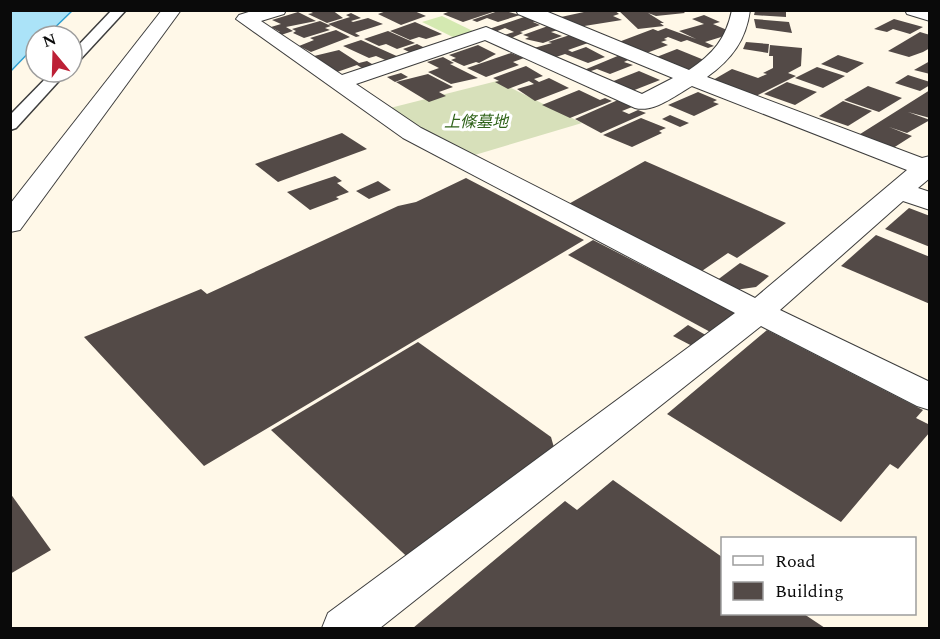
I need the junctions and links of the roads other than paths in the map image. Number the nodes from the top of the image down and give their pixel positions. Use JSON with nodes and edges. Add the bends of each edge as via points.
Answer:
{"nodes":[{"id":1,"x":120,"y":10,"type":"edge"},
{"id":2,"x":171,"y":10,"type":"edge"},
{"id":3,"x":277,"y":10,"type":"edge"},
{"id":4,"x":525,"y":10,"type":"edge"},
{"id":5,"x":741,"y":10,"type":"edge"},
{"id":6,"x":914,"y":10,"type":"edge"},
{"id":7,"x":930,"y":15,"type":"edge"},
{"id":8,"x":84,"y":48,"type":"edge"},
{"id":9,"x":691,"y":78,"type":"junction"},
{"id":10,"x":339,"y":83,"type":"junction"},
{"id":11,"x":49,"y":84,"type":"edge"},
{"id":12,"x":10,"y":125,"type":"edge"},
{"id":13,"x":927,"y":166,"type":"edge"},
{"id":14,"x":899,"y":190,"type":"junction"},
{"id":15,"x":930,"y":202,"type":"edge"},
{"id":16,"x":10,"y":224,"type":"edge"},
{"id":17,"x":758,"y":312,"type":"junction"},
{"id":18,"x":930,"y":398,"type":"edge"},
{"id":19,"x":345,"y":628,"type":"edge"}],
"edges":[{"from":1,"to":8,"type":"lane"},
{"from":2,"to":16,"type":"street"},
{"from":3,"to":10,"type":"street","via":[[246,20]]},
{"from":4,"to":9,"type":"street"},
{"from":5,"to":9,"type":"street","via":[[734,41],[719,59]]},
{"from":6,"to":7,"type":"street"},
{"from":9,"to":10,"type":"street","via":[[643,103],[478,30]]},
{"from":9,"to":13,"type":"street"},
{"from":10,"to":17,"type":"street","via":[[412,133]]},
{"from":11,"to":12,"type":"lane"},
{"from":13,"to":14,"type":"street"},
{"from":14,"to":15,"type":"street"},
{"from":14,"to":17,"type":"street"},
{"from":17,"to":18,"type":"street"},
{"from":17,"to":19,"type":"street"}]}
